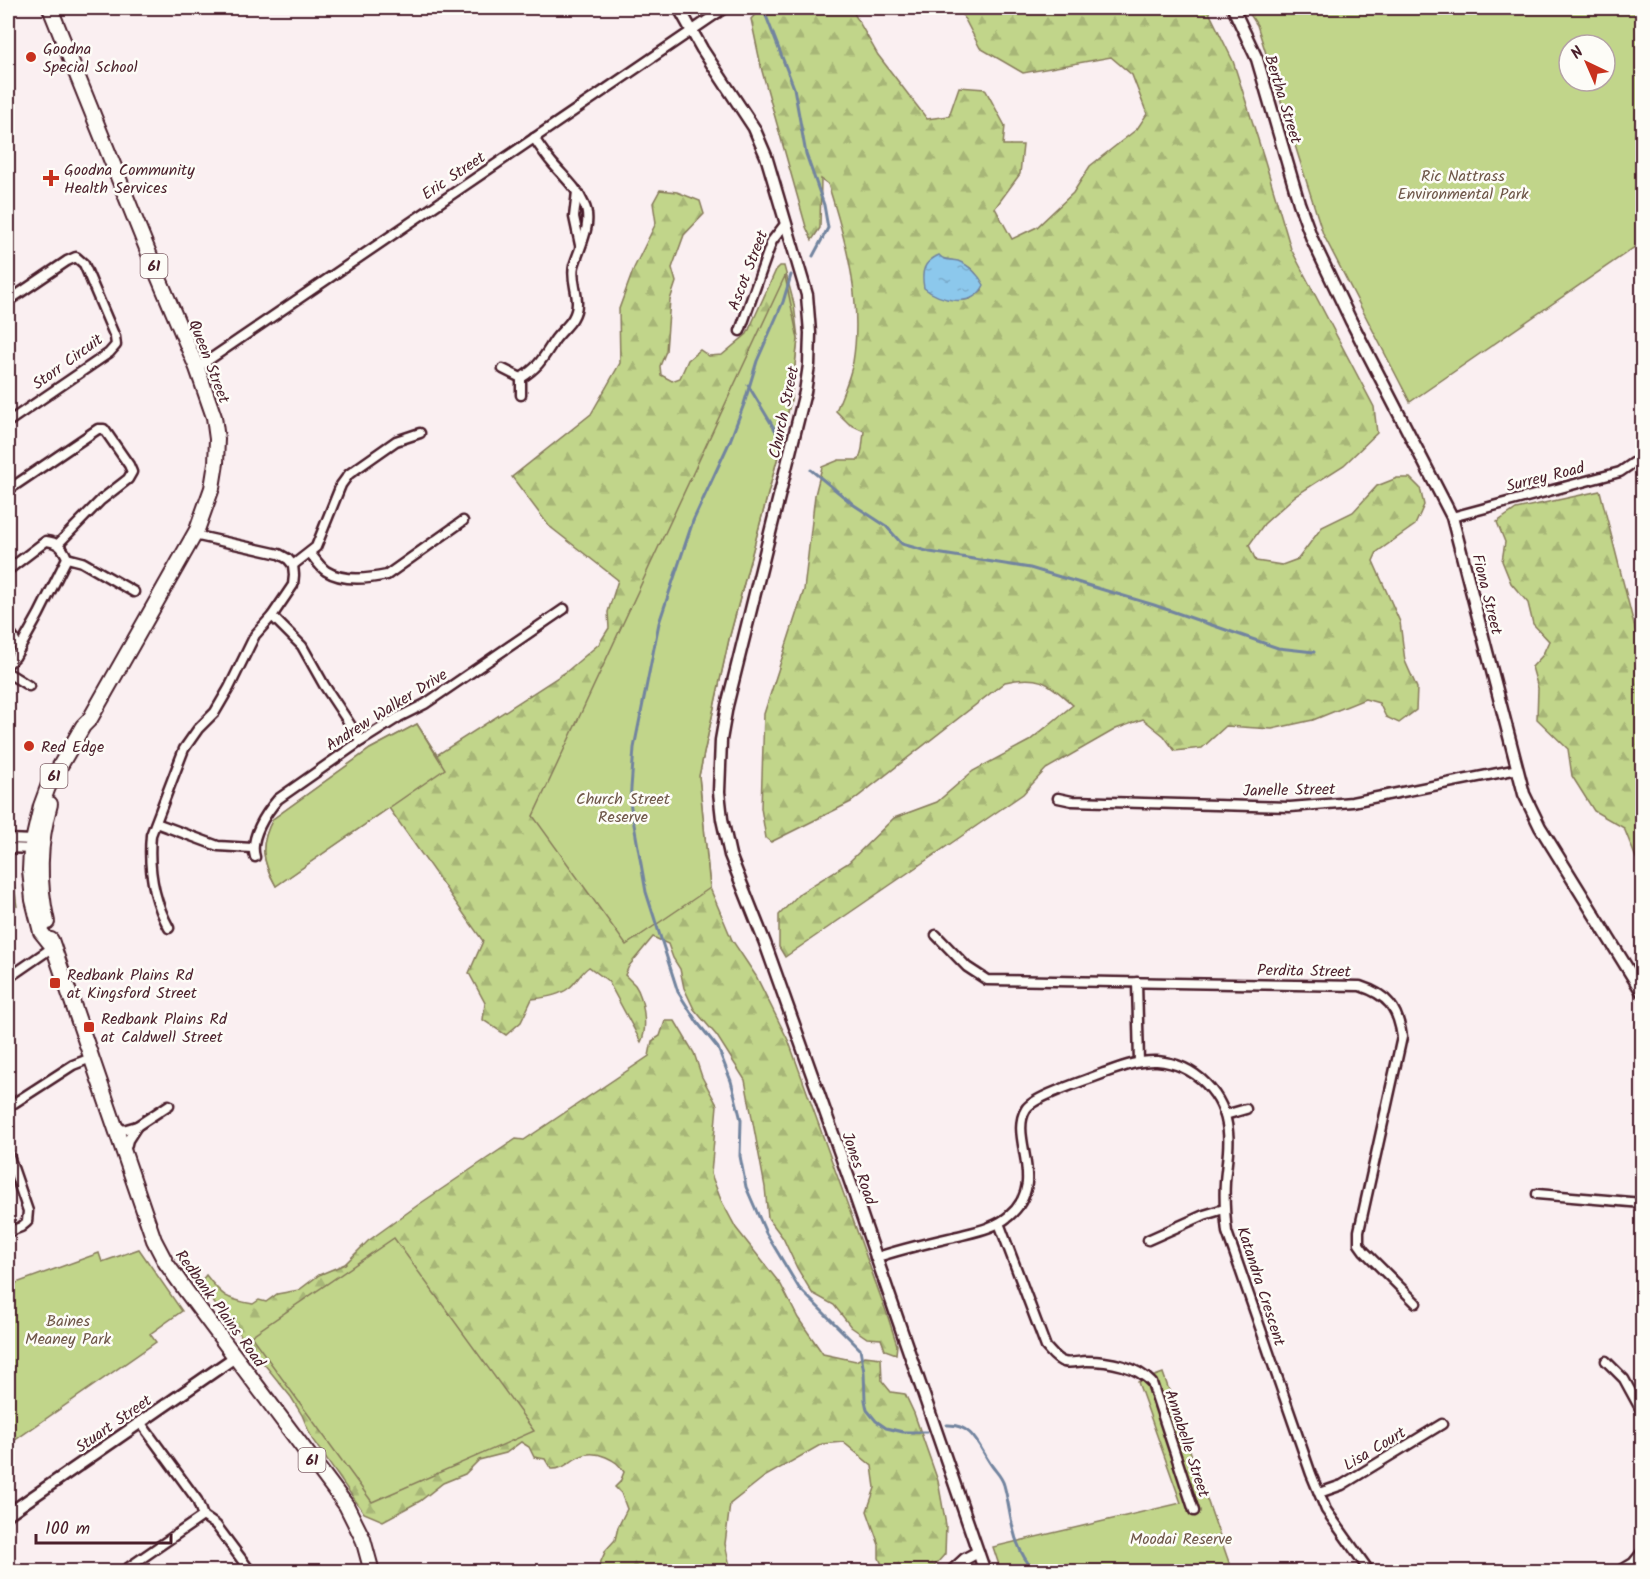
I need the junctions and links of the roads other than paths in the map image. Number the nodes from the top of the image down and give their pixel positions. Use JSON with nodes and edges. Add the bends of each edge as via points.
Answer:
{"nodes":[{"id":1,"x":50,"y":8,"type":"edge"},
{"id":2,"x":679,"y":8,"type":"edge"},
{"id":3,"x":725,"y":8,"type":"edge"},
{"id":4,"x":1233,"y":8,"type":"edge"},
{"id":5,"x":692,"y":30,"type":"junction"},
{"id":6,"x":534,"y":138,"type":"junction"},
{"id":7,"x":577,"y":192,"type":"junction"},
{"id":8,"x":1299,"y":202,"type":"joint"},
{"id":9,"x":786,"y":223,"type":"junction"},
{"id":10,"x":580,"y":245,"type":"junction"},
{"id":11,"x":8,"y":302,"type":"edge"},
{"id":12,"x":740,"y":331,"type":"dead end"},
{"id":13,"x":197,"y":368,"type":"junction"},
{"id":14,"x":503,"y":369,"type":"dead end"},
{"id":15,"x":521,"y":378,"type":"junction"},
{"id":16,"x":521,"y":395,"type":"dead end"},
{"id":17,"x":8,"y":422,"type":"edge"},
{"id":18,"x":420,"y":434,"type":"dead end"},
{"id":19,"x":1642,"y":457,"type":"edge"},
{"id":20,"x":8,"y":490,"type":"edge"},
{"id":21,"x":1452,"y":516,"type":"junction"},
{"id":22,"x":463,"y":521,"type":"dead end"},
{"id":23,"x":194,"y":536,"type":"junction"},
{"id":24,"x":58,"y":544,"type":"junction"},
{"id":25,"x":310,"y":553,"type":"junction"},
{"id":26,"x":67,"y":558,"type":"junction"},
{"id":27,"x":292,"y":565,"type":"junction"},
{"id":28,"x":8,"y":570,"type":"edge"},
{"id":29,"x":134,"y":592,"type":"dead end"},
{"id":30,"x":564,"y":609,"type":"dead end"},
{"id":31,"x":272,"y":616,"type":"junction"},
{"id":32,"x":8,"y":630,"type":"edge"},
{"id":33,"x":20,"y":648,"type":"junction"},
{"id":34,"x":8,"y":664,"type":"edge"},
{"id":35,"x":8,"y":673,"type":"edge"},
{"id":36,"x":29,"y":686,"type":"dead end"},
{"id":37,"x":361,"y":741,"type":"junction"},
{"id":38,"x":1518,"y":769,"type":"junction"},
{"id":39,"x":718,"y":772,"type":"joint"},
{"id":40,"x":1058,"y":798,"type":"dead end"},
{"id":41,"x":156,"y":823,"type":"junction"},
{"id":42,"x":8,"y":839,"type":"edge"},
{"id":43,"x":36,"y":845,"type":"junction"},
{"id":44,"x":8,"y":848,"type":"edge"},
{"id":45,"x":252,"y":848,"type":"junction"},
{"id":46,"x":255,"y":857,"type":"dead end"},
{"id":47,"x":169,"y":928,"type":"dead end"},
{"id":48,"x":936,"y":935,"type":"dead end"},
{"id":49,"x":53,"y":947,"type":"junction"},
{"id":50,"x":8,"y":978,"type":"edge"},
{"id":51,"x":1137,"y":982,"type":"junction"},
{"id":52,"x":1642,"y":992,"type":"edge"},
{"id":53,"x":73,"y":1006,"type":"joint"},
{"id":54,"x":91,"y":1058,"type":"junction"},
{"id":55,"x":1139,"y":1062,"type":"junction"},
{"id":56,"x":169,"y":1106,"type":"dead end"},
{"id":57,"x":8,"y":1107,"type":"edge"},
{"id":58,"x":1246,"y":1109,"type":"dead end"},
{"id":59,"x":1225,"y":1115,"type":"junction"},
{"id":60,"x":113,"y":1122,"type":"junction"},
{"id":61,"x":137,"y":1126,"type":"junction"},
{"id":62,"x":8,"y":1153,"type":"edge"},
{"id":63,"x":124,"y":1156,"type":"junction"},
{"id":64,"x":1537,"y":1194,"type":"dead end"},
{"id":65,"x":1642,"y":1203,"type":"edge"},
{"id":66,"x":1224,"y":1209,"type":"junction"},
{"id":67,"x":999,"y":1223,"type":"junction"},
{"id":68,"x":8,"y":1232,"type":"edge"},
{"id":69,"x":1148,"y":1240,"type":"dead end"},
{"id":70,"x":875,"y":1258,"type":"junction"},
{"id":71,"x":1416,"y":1303,"type":"dead end"},
{"id":72,"x":235,"y":1357,"type":"junction"},
{"id":73,"x":1606,"y":1361,"type":"dead end"},
{"id":74,"x":1642,"y":1412,"type":"edge"},
{"id":75,"x":140,"y":1422,"type":"junction"},
{"id":76,"x":1442,"y":1424,"type":"dead end"},
{"id":77,"x":1319,"y":1493,"type":"junction"},
{"id":78,"x":1194,"y":1511,"type":"dead end"},
{"id":79,"x":8,"y":1514,"type":"edge"},
{"id":80,"x":203,"y":1516,"type":"junction"},
{"id":81,"x":978,"y":1552,"type":"junction"},
{"id":82,"x":1642,"y":1552,"type":"edge"},
{"id":83,"x":122,"y":1572,"type":"edge"},
{"id":84,"x":251,"y":1572,"type":"edge"},
{"id":85,"x":372,"y":1572,"type":"edge"},
{"id":86,"x":951,"y":1572,"type":"edge"},
{"id":87,"x":985,"y":1572,"type":"edge"},
{"id":88,"x":1370,"y":1572,"type":"edge"},
{"id":89,"x":1618,"y":1572,"type":"edge"}],
"edges":[{"from":1,"to":13,"type":"main road","name":"Queen Street","number":"61"},
{"from":2,"to":5,"type":"street","name":"Church Street"},
{"from":3,"to":5,"type":"street","name":"Eric Street"},
{"from":4,"to":8,"type":"street","name":"Bertha Street","via":[[1257,60]]},
{"from":5,"to":6,"type":"street","name":"Eric Street"},
{"from":5,"to":9,"type":"street","name":"Church Street","via":[[754,128]]},
{"from":6,"to":7,"type":"street"},
{"from":6,"to":13,"type":"street","name":"Eric Street"},
{"from":7,"to":10,"type":"street","via":[[574,217]]},
{"from":7,"to":10,"type":"street","via":[[587,216]]},
{"from":8,"to":21,"type":"street","name":"Fiona Street","via":[[1328,274]]},
{"from":9,"to":12,"type":"street","name":"Ascot Street","via":[[772,241]]},
{"from":9,"to":39,"type":"street","name":"Church Street","via":[[807,295],[809,365],[798,424],[727,706]]},
{"from":10,"to":15,"type":"street","via":[[573,273],[575,314],[544,360]]},
{"from":11,"to":17,"type":"street","name":"Storr Circuit","via":[[76,257],[84,264],[116,345]]},
{"from":13,"to":23,"type":"main road","name":"Queen Street","number":"61","via":[[214,417],[217,439],[206,507]]},
{"from":14,"to":15,"type":"street"},
{"from":15,"to":16,"type":"street"},
{"from":18,"to":25,"type":"street","via":[[396,441],[344,480],[319,542]]},
{"from":19,"to":21,"type":"street","name":"Surrey Road","via":[[1609,475]]},
{"from":20,"to":24,"type":"street","via":[[98,429],[104,429],[132,472]]},
{"from":21,"to":38,"type":"street","name":"Fiona Street"},
{"from":22,"to":25,"type":"street","via":[[387,575],[372,579],[343,578],[326,571]]},
{"from":23,"to":27,"type":"street","via":[[279,554]]},
{"from":23,"to":43,"type":"main road","name":"Queen Street","number":"61","via":[[90,719],[89,729],[65,771]]},
{"from":24,"to":26,"type":"street"},
{"from":24,"to":28,"type":"street","via":[[46,542]]},
{"from":25,"to":27,"type":"street"},
{"from":26,"to":29,"type":"street","via":[[82,562]]},
{"from":26,"to":33,"type":"street"},
{"from":27,"to":31,"type":"street","via":[[293,585]]},
{"from":30,"to":37,"type":"street","name":"Andrew Walker Drive","via":[[425,704]]},
{"from":31,"to":37,"type":"street","via":[[302,646]]},
{"from":31,"to":41,"type":"street","via":[[255,635],[215,712],[184,749]]},
{"from":32,"to":33,"type":"street"},
{"from":33,"to":34,"type":"street"},
{"from":35,"to":36,"type":"street"},
{"from":37,"to":45,"type":"street","name":"Andrew Walker Drive","via":[[278,799],[264,817]]},
{"from":38,"to":40,"type":"street","name":"Janelle Street","via":[[1352,802],[1290,807]]},
{"from":38,"to":52,"type":"street","name":"Fiona Street","via":[[1524,794],[1540,827]]},
{"from":39,"to":70,"type":"street","name":"Jones Road","via":[[730,855],[769,954]]},
{"from":41,"to":45,"type":"street","via":[[218,846]]},
{"from":41,"to":47,"type":"street","via":[[151,835],[151,874],[159,909]]},
{"from":42,"to":43,"type":"street"},
{"from":43,"to":44,"type":"street"},
{"from":43,"to":49,"type":"main road","name":"Queen Street","number":"61","via":[[30,870],[33,900],[41,932]]},
{"from":45,"to":46,"type":"street"},
{"from":48,"to":51,"type":"street","name":"Perdita Street","via":[[967,967],[987,980]]},
{"from":49,"to":50,"type":"street"},
{"from":49,"to":53,"type":"main road","name":"Queen Street","number":"61"},
{"from":51,"to":55,"type":"street"},
{"from":51,"to":71,"type":"street","name":"Perdita Street","via":[[1360,986],[1376,991],[1393,1006],[1402,1037],[1359,1244]]},
{"from":53,"to":54,"type":"main road","name":"Redbank Plains Road","number":"61"},
{"from":54,"to":57,"type":"street","via":[[73,1065]]},
{"from":54,"to":60,"type":"main road","name":"Redbank Plains Road","number":"61"},
{"from":55,"to":59,"type":"street","name":"Katandra Crescent","via":[[1165,1062],[1188,1070],[1211,1089]]},
{"from":55,"to":67,"type":"street","name":"Katandra Crescent","via":[[1030,1103],[1022,1118],[1028,1175],[1025,1192],[1018,1207]]},
{"from":56,"to":61,"type":"street"},
{"from":58,"to":59,"type":"street"},
{"from":59,"to":66,"type":"street","name":"Katandra Crescent","via":[[1228,1132]]},
{"from":60,"to":61,"type":"street","via":[[123,1130]]},
{"from":60,"to":63,"type":"main road","name":"Redbank Plains Road","number":"61"},
{"from":61,"to":63,"type":"street"},
{"from":62,"to":68,"type":"street","via":[[28,1211],[27,1222]]},
{"from":63,"to":72,"type":"main road","name":"Redbank Plains Road","number":"61","via":[[166,1263]]},
{"from":64,"to":65,"type":"street"},
{"from":66,"to":69,"type":"street"},
{"from":66,"to":77,"type":"street","name":"Katandra Crescent","via":[[1232,1250]]},
{"from":67,"to":70,"type":"street","name":"Katandra Crescent"},
{"from":67,"to":78,"type":"street","name":"Annabelle Street","via":[[1046,1347],[1054,1356],[1064,1362],[1091,1361],[1135,1369],[1152,1383]]},
{"from":70,"to":81,"type":"street","name":"Jones Road"},
{"from":72,"to":75,"type":"street","name":"Stuart Street"},
{"from":72,"to":85,"type":"main road","name":"Redbank Plains Road","number":"61","via":[[346,1505],[363,1539]]},
{"from":73,"to":74,"type":"street","via":[[1624,1379]]},
{"from":75,"to":79,"type":"street","name":"Stuart Street"},
{"from":75,"to":80,"type":"street","via":[[197,1500]]},
{"from":76,"to":77,"type":"street","name":"Lisa Court","via":[[1342,1485]]},
{"from":77,"to":88,"type":"street","name":"Katandra Crescent","via":[[1330,1518]]},
{"from":80,"to":83,"type":"street"},
{"from":80,"to":84,"type":"street","via":[[216,1525]]},
{"from":81,"to":86,"type":"street"},
{"from":81,"to":87,"type":"street","name":"Jones Road"},
{"from":82,"to":89,"type":"street"}]}
